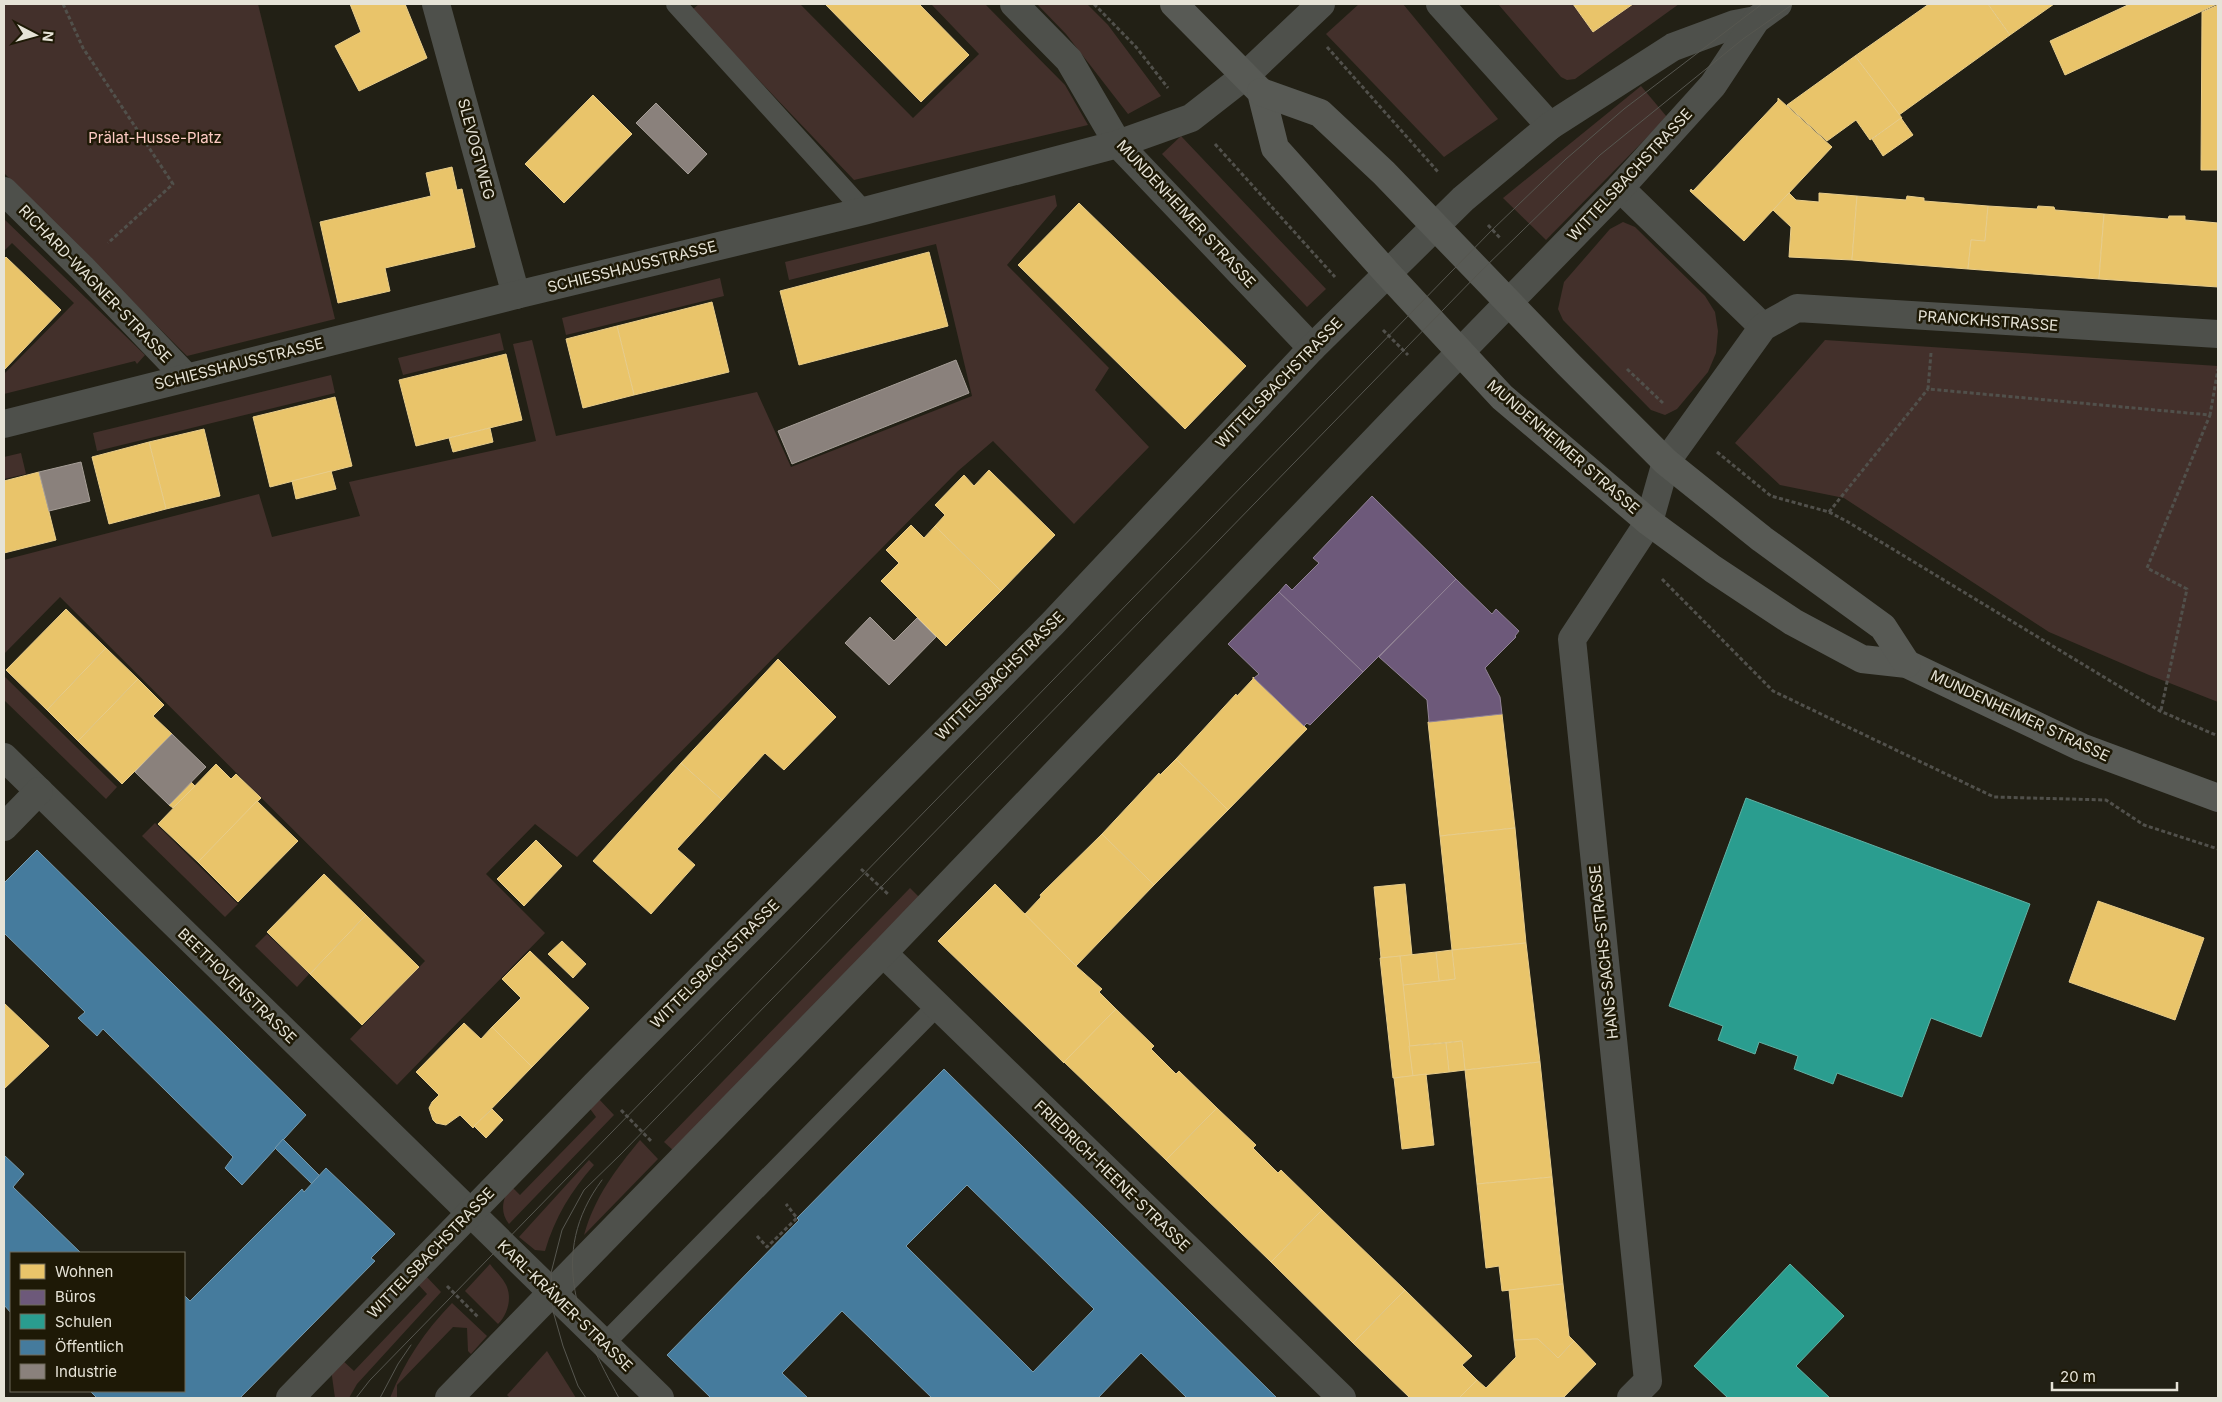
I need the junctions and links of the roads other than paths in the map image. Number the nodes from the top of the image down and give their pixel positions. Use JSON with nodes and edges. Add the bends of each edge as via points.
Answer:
{"nodes":[{"id":1,"x":436,"y":4,"type":"edge"},
{"id":2,"x":676,"y":4,"type":"edge"},
{"id":3,"x":1014,"y":4,"type":"edge"},
{"id":4,"x":1174,"y":4,"type":"edge"},
{"id":5,"x":1321,"y":4,"type":"edge"},
{"id":6,"x":1440,"y":4,"type":"edge"},
{"id":7,"x":1778,"y":4,"type":"edge"},
{"id":8,"x":1756,"y":20,"type":"junction"},
{"id":9,"x":1254,"y":84,"type":"junction"},
{"id":10,"x":1550,"y":126,"type":"junction"},
{"id":11,"x":1118,"y":144,"type":"junction"},
{"id":12,"x":1620,"y":188,"type":"junction"},
{"id":13,"x":4,"y":191,"type":"edge"},
{"id":14,"x":864,"y":211,"type":"junction"},
{"id":15,"x":1436,"y":226,"type":"junction"},
{"id":16,"x":1387,"y":273,"type":"junction"},
{"id":17,"x":516,"y":295,"type":"junction"},
{"id":18,"x":1509,"y":302,"type":"junction"},
{"id":19,"x":1763,"y":327,"type":"junction"},
{"id":20,"x":2218,"y":334,"type":"edge"},
{"id":21,"x":1312,"y":348,"type":"junction"},
{"id":22,"x":1461,"y":353,"type":"junction"},
{"id":23,"x":186,"y":377,"type":"junction"},
{"id":24,"x":4,"y":424,"type":"edge"},
{"id":25,"x":1666,"y":462,"type":"junction"},
{"id":26,"x":1649,"y":522,"type":"junction"},
{"id":27,"x":1907,"y":664,"type":"junction"},
{"id":28,"x":4,"y":758,"type":"edge"},
{"id":29,"x":39,"y":791,"type":"junction"},
{"id":30,"x":2218,"y":798,"type":"edge"},
{"id":31,"x":4,"y":827,"type":"edge"},
{"id":32,"x":883,"y":953,"type":"junction"},
{"id":33,"x":937,"y":1006,"type":"junction"},
{"id":34,"x":471,"y":1214,"type":"junction"},
{"id":35,"x":552,"y":1293,"type":"junction"},
{"id":36,"x":604,"y":1344,"type":"junction"},
{"id":37,"x":290,"y":1398,"type":"edge"},
{"id":38,"x":449,"y":1398,"type":"edge"},
{"id":39,"x":660,"y":1398,"type":"edge"},
{"id":40,"x":1342,"y":1398,"type":"edge"},
{"id":41,"x":1631,"y":1398,"type":"edge"}],
"edges":[{"from":1,"to":17,"type":"street","name":"SLEVOGTWEG"},
{"from":2,"to":14,"type":"lane"},
{"from":3,"to":11,"type":"street","name":"MUNDENHEIMER STRASSE","via":[[1069,60]]},
{"from":4,"to":9,"type":"street"},
{"from":5,"to":9,"type":"street","name":"SCHIESSHAUSSTRASSE"},
{"from":6,"to":10,"type":"street"},
{"from":7,"to":8,"type":"street","name":"WITTELSBACHSTRASSE"},
{"from":8,"to":10,"type":"street","name":"WITTELSBACHSTRASSE","via":[[1734,24],[1673,47]]},
{"from":8,"to":12,"type":"street","name":"WITTELSBACHSTRASSE","via":[[1714,84]]},
{"from":9,"to":11,"type":"street","name":"SCHIESSHAUSSTRASSE","via":[[1191,118]]},
{"from":9,"to":15,"type":"street","via":[[1320,113]]},
{"from":9,"to":16,"type":"street","name":"MUNDENHEIMER STRASSE","via":[[1275,148]]},
{"from":10,"to":15,"type":"street","name":"WITTELSBACHSTRASSE"},
{"from":11,"to":14,"type":"street","name":"SCHIESSHAUSSTRASSE"},
{"from":11,"to":21,"type":"street","name":"MUNDENHEIMER STRASSE"},
{"from":12,"to":18,"type":"street","name":"WITTELSBACHSTRASSE"},
{"from":12,"to":19,"type":"street"},
{"from":13,"to":23,"type":"street","name":"RICHARD-WAGNER-STRASSE"},
{"from":14,"to":17,"type":"street","name":"SCHIESSHAUSSTRASSE"},
{"from":15,"to":16,"type":"street","name":"WITTELSBACHSTRASSE"},
{"from":15,"to":18,"type":"street"},
{"from":16,"to":21,"type":"street","name":"WITTELSBACHSTRASSE"},
{"from":16,"to":22,"type":"street","name":"MUNDENHEIMER STRASSE"},
{"from":17,"to":23,"type":"street","name":"SCHIESSHAUSSTRASSE"},
{"from":18,"to":22,"type":"street","name":"WITTELSBACHSTRASSE"},
{"from":18,"to":25,"type":"street"},
{"from":19,"to":20,"type":"street","name":"PRANCKHSTRASSE","via":[[1797,308]]},
{"from":19,"to":25,"type":"street","name":"HANS-SACHS-STRASSE"},
{"from":21,"to":34,"type":"street","name":"WITTELSBACHSTRASSE","via":[[1052,624]]},
{"from":22,"to":26,"type":"street","name":"MUNDENHEIMER STRASSE","via":[[1502,397]]},
{"from":22,"to":32,"type":"street","name":"WITTELSBACHSTRASSE"},
{"from":23,"to":24,"type":"street","name":"SCHIESSHAUSSTRASSE"},
{"from":25,"to":26,"type":"street","name":"HANS-SACHS-STRASSE"},
{"from":25,"to":27,"type":"street","via":[[1762,539],[1883,627]]},
{"from":26,"to":27,"type":"street","name":"MUNDENHEIMER STRASSE","via":[[1793,622],[1862,659]]},
{"from":26,"to":41,"type":"street","name":"HANS-SACHS-STRASSE","via":[[1572,639],[1648,1381]]},
{"from":27,"to":30,"type":"street","name":"MUNDENHEIMER STRASSE","via":[[2081,747]]},
{"from":28,"to":29,"type":"street","name":"BEETHOVENSTRASSE"},
{"from":29,"to":31,"type":"street"},
{"from":29,"to":34,"type":"street","name":"BEETHOVENSTRASSE"},
{"from":32,"to":33,"type":"street","name":"FRIEDRICH-HEENE-STRASSE"},
{"from":32,"to":35,"type":"street","name":"WITTELSBACHSTRASSE"},
{"from":33,"to":36,"type":"lane"},
{"from":33,"to":40,"type":"street","name":"FRIEDRICH-HEENE-STRASSE"},
{"from":34,"to":35,"type":"street","name":"KARL-KRÄMER-STRASSE"},
{"from":34,"to":37,"type":"street","name":"WITTELSBACHSTRASSE"},
{"from":35,"to":36,"type":"street","name":"KARL-KRÄMER-STRASSE"},
{"from":35,"to":38,"type":"street","name":"WITTELSBACHSTRASSE"},
{"from":36,"to":39,"type":"street","name":"KARL-KRÄMER-STRASSE"}]}
